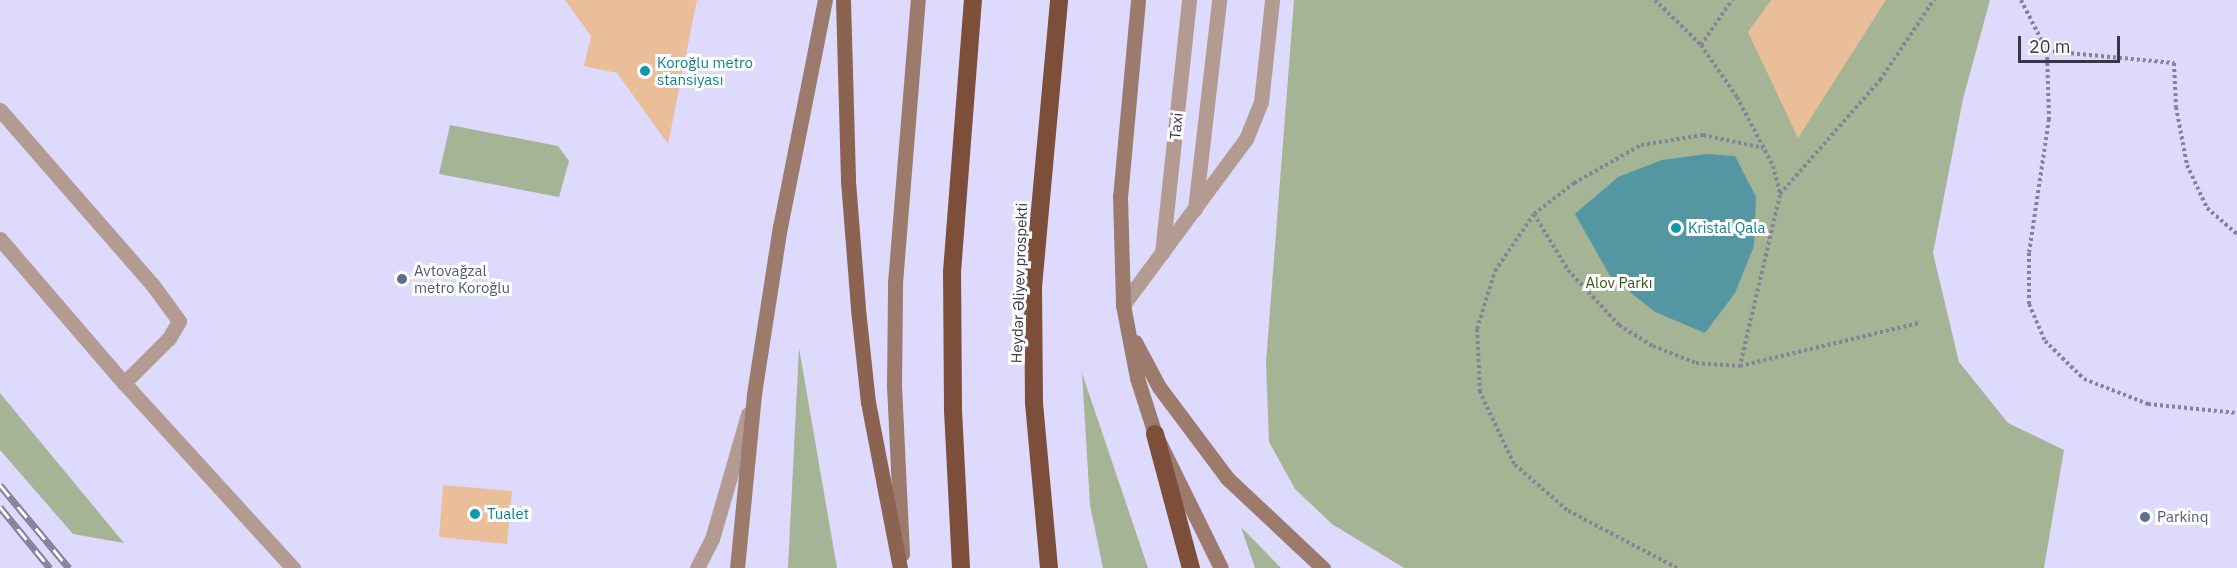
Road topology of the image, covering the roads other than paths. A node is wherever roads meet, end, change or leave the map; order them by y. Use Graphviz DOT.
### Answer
graph roads {
  1 [pos="825,0"];
  2 [pos="843,0"];
  3 [pos="918,0"];
  4 [pos="973,0"];
  5 [pos="1059,0"];
  6 [pos="1138,0"];
  7 [pos="1189,0"];
  8 [pos="1219,0"];
  9 [pos="1272,0"];
  10 [pos="0,110"];
  11 [pos="1195,208"];
  12 [pos="0,239"];
  13 [pos="1162,253"];
  14 [pos="1123,305"];
  15 [pos="1127,326"];
  16 [pos="124,383"];
  17 [pos="754,394"];
  18 [pos="1155,434"];
  19 [pos="293,568"];
  20 [pos="697,568"];
  21 [pos="737,568"];
  22 [pos="902,568"];
  23 [pos="961,568"];
  24 [pos="1049,568"];
  25 [pos="1191,568"];
  26 [pos="1221,568"];
  27 [pos="1323,568"];
  1 -- 17 [label="main road"];
  2 -- 22 [label="main road"];
  3 -- 22 [label="main road"];
  4 -- 23 [label="highway"];
  5 -- 24 [label="highway, Heydər Əliyev prospekti"];
  6 -- 14 [label="main road"];
  7 -- 13 [label="street, Taxi"];
  8 -- 11 [label="street, Taxi"];
  9 -- 11 [label="street"];
  10 -- 16 [label="street"];
  11 -- 13 [label="street"];
  12 -- 16 [label="street"];
  13 -- 14 [label="street"];
  14 -- 15 [label="main road"];
  15 -- 18 [label="main road"];
  15 -- 27 [label="main road"];
  16 -- 19 [label="street"];
  17 -- 20 [label="street"];
  17 -- 21 [label="main road"];
  18 -- 25 [label="highway"];
  18 -- 26 [label="main road"];
}
